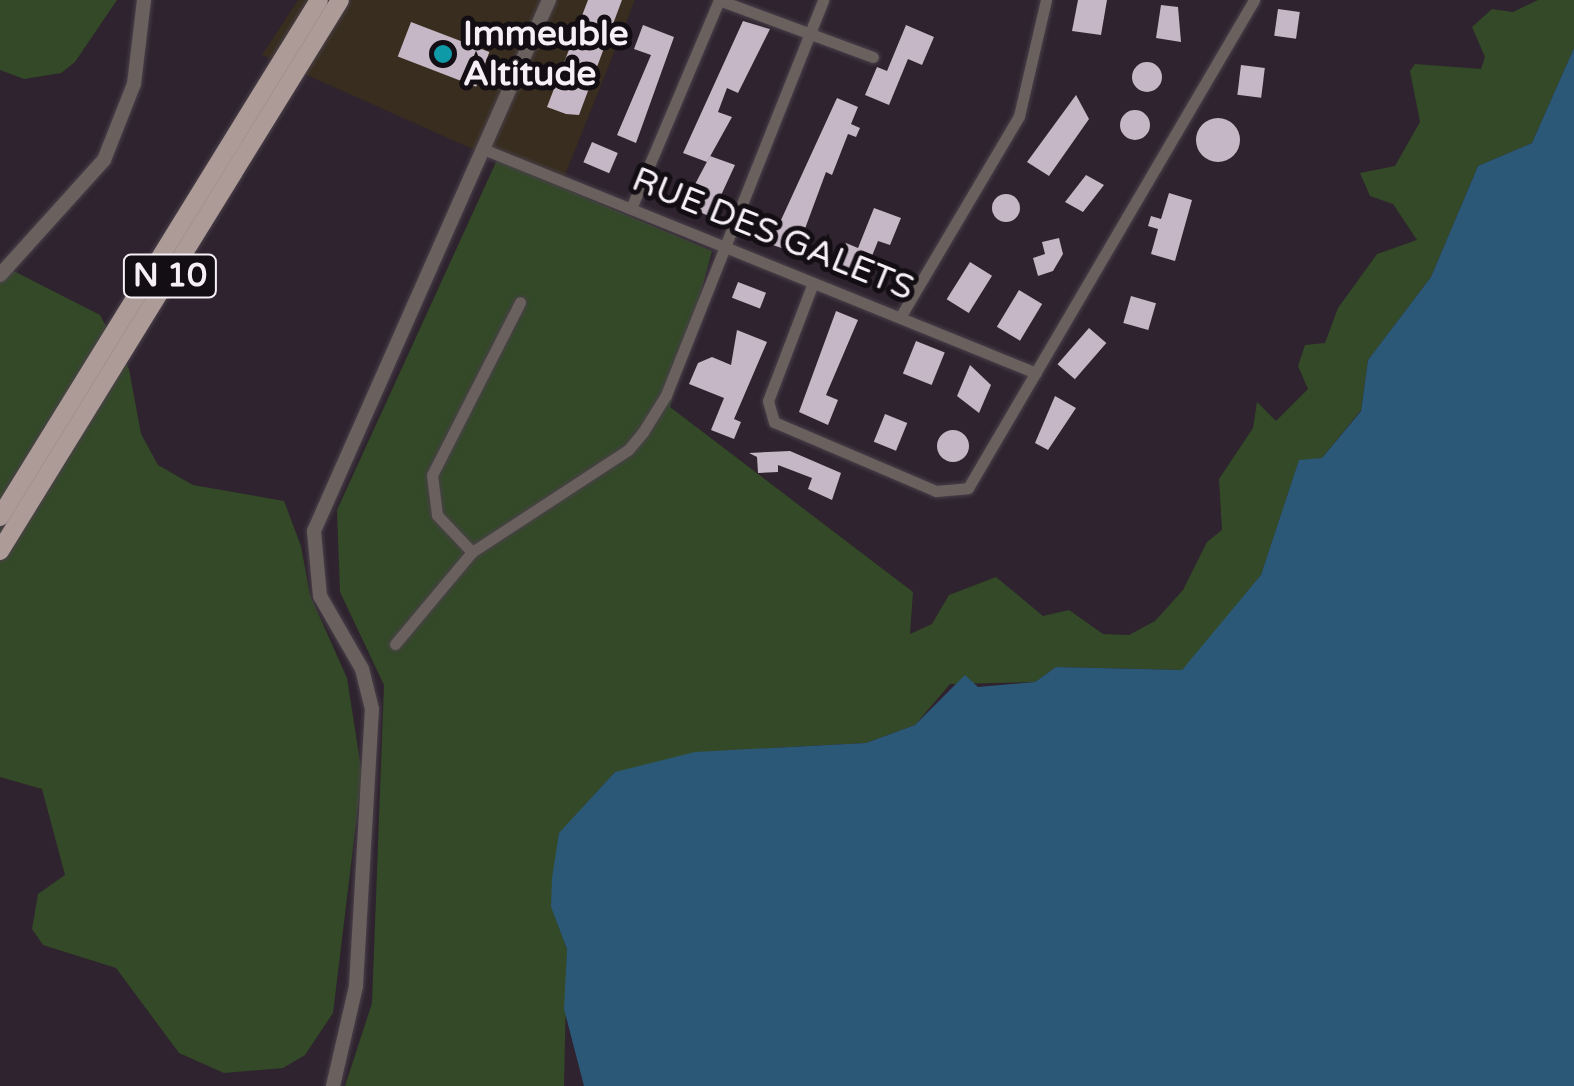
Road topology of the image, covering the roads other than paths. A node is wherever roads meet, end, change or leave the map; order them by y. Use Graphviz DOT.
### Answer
graph roads {
  1 [pos="144,0"];
  2 [pos="319,0"];
  3 [pos="340,0"];
  4 [pos="549,0"];
  5 [pos="719,0"];
  6 [pos="823,0"];
  7 [pos="1046,0"];
  8 [pos="1254,0"];
  9 [pos="809,32"];
  10 [pos="873,57"];
  11 [pos="488,151"];
  12 [pos="632,206"];
  13 [pos="722,246"];
  14 [pos="0,275"];
  15 [pos="813,283"];
  16 [pos="520,302"];
  17 [pos="902,314"];
  18 [pos="1036,373"];
  19 [pos="0,518"];
  20 [pos="0,551"];
  21 [pos="472,552"];
  22 [pos="395,644"];
  23 [pos="333,1086"];
  1 -- 14 [label="street"];
  2 -- 19 [label="main road, N 10"];
  3 -- 20 [label="main road, N 10"];
  4 -- 11 [label="street"];
  5 -- 9 [label="street"];
  5 -- 12 [label="street"];
  6 -- 9 [label="street"];
  7 -- 17 [label="street"];
  8 -- 18 [label="street"];
  9 -- 10 [label="street"];
  9 -- 13 [label="street"];
  11 -- 12 [label="street, RUE DES GALETS"];
  11 -- 23 [label="street"];
  12 -- 13 [label="street, RUE DES GALETS"];
  13 -- 15 [label="street, RUE DES GALETS"];
  13 -- 21 [label="street"];
  15 -- 17 [label="street, RUE DES GALETS"];
  15 -- 18 [label="street"];
  16 -- 21 [label="street"];
  17 -- 18 [label="street, RUE DES GALETS"];
  21 -- 22 [label="street"];
}
